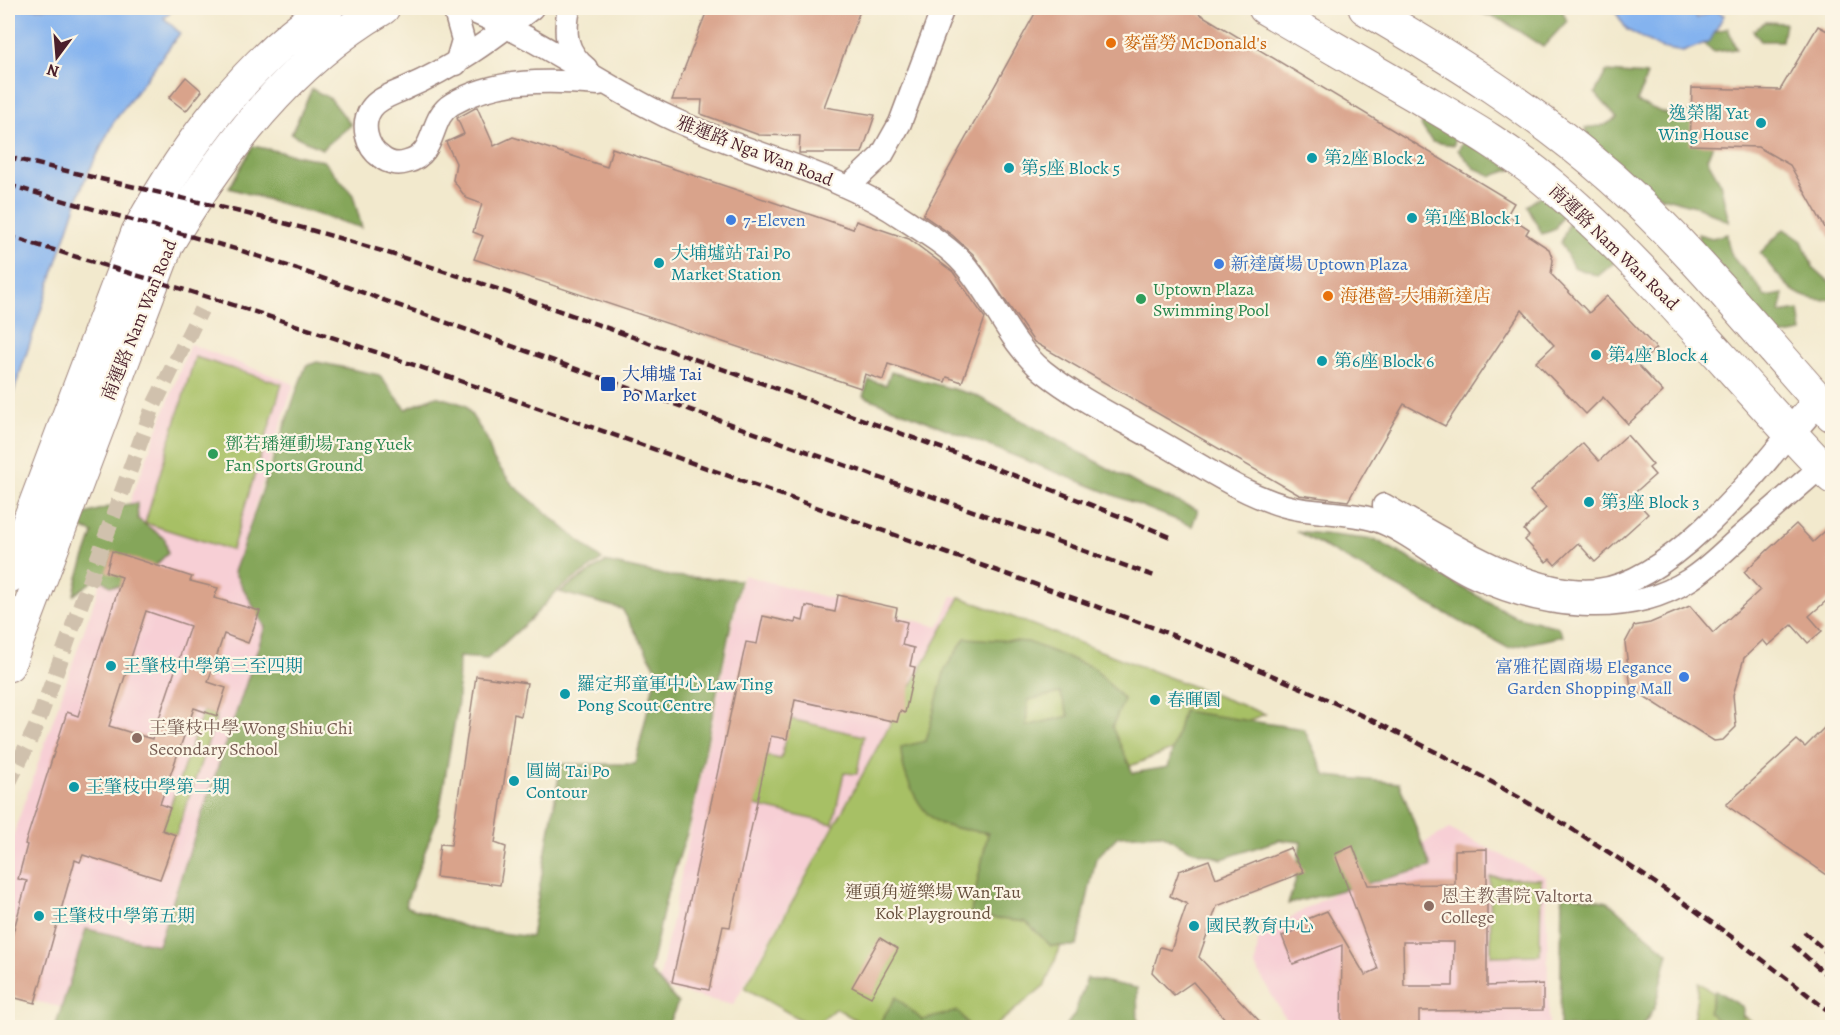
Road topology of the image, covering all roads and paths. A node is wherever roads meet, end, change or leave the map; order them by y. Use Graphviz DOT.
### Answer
graph roads {
  1 [pos="327,8"];
  2 [pos="383,8"];
  3 [pos="454,8"];
  4 [pos="463,8"];
  5 [pos="532,8"];
  6 [pos="569,8"];
  7 [pos="943,8"];
  8 [pos="1265,8"];
  9 [pos="1365,8"];
  10 [pos="506,28"];
  11 [pos="456,64"];
  12 [pos="606,85"];
  13 [pos="849,187"];
  14 [pos="1828,400"];
  15 [pos="1789,434"];
  16 [pos="1829,465"];
  17 [pos="1384,505"];
  18 [pos="8,577"];
  19 [pos="8,665"];
  1 -- 18 [label="main road, 南運路 Nam Wan Road"];
  2 -- 19 [label="main road, 南運路 Nam Wan Road"];
  3 -- 11 [label="street"];
  4 -- 10 [label="street, 雅運路 Nga Wan Road"];
  5 -- 10 [label="street, 雅運路 Nga Wan Road"];
  6 -- 12 [label="street, 雅運路 Nga Wan Road"];
  7 -- 13 [label="street, 雅運路 Nga Wan Road"];
  8 -- 15 [label="main road, 南運路 Nam Wan Road"];
  9 -- 14 [label="main road"];
  10 -- 11 [label="street, 雅運路 Nga Wan Road"];
  10 -- 12 [label="street, 雅運路 Nga Wan Road"];
  11 -- 12 [label="street, 雅運路 Nga Wan Road"];
  12 -- 13 [label="street, 雅運路 Nga Wan Road"];
  13 -- 16 [label="street"];
  14 -- 15 [label="street"];
  15 -- 16 [label="main road, 南運路 Nam Wan Road"];
  15 -- 17 [label="street"];
}
